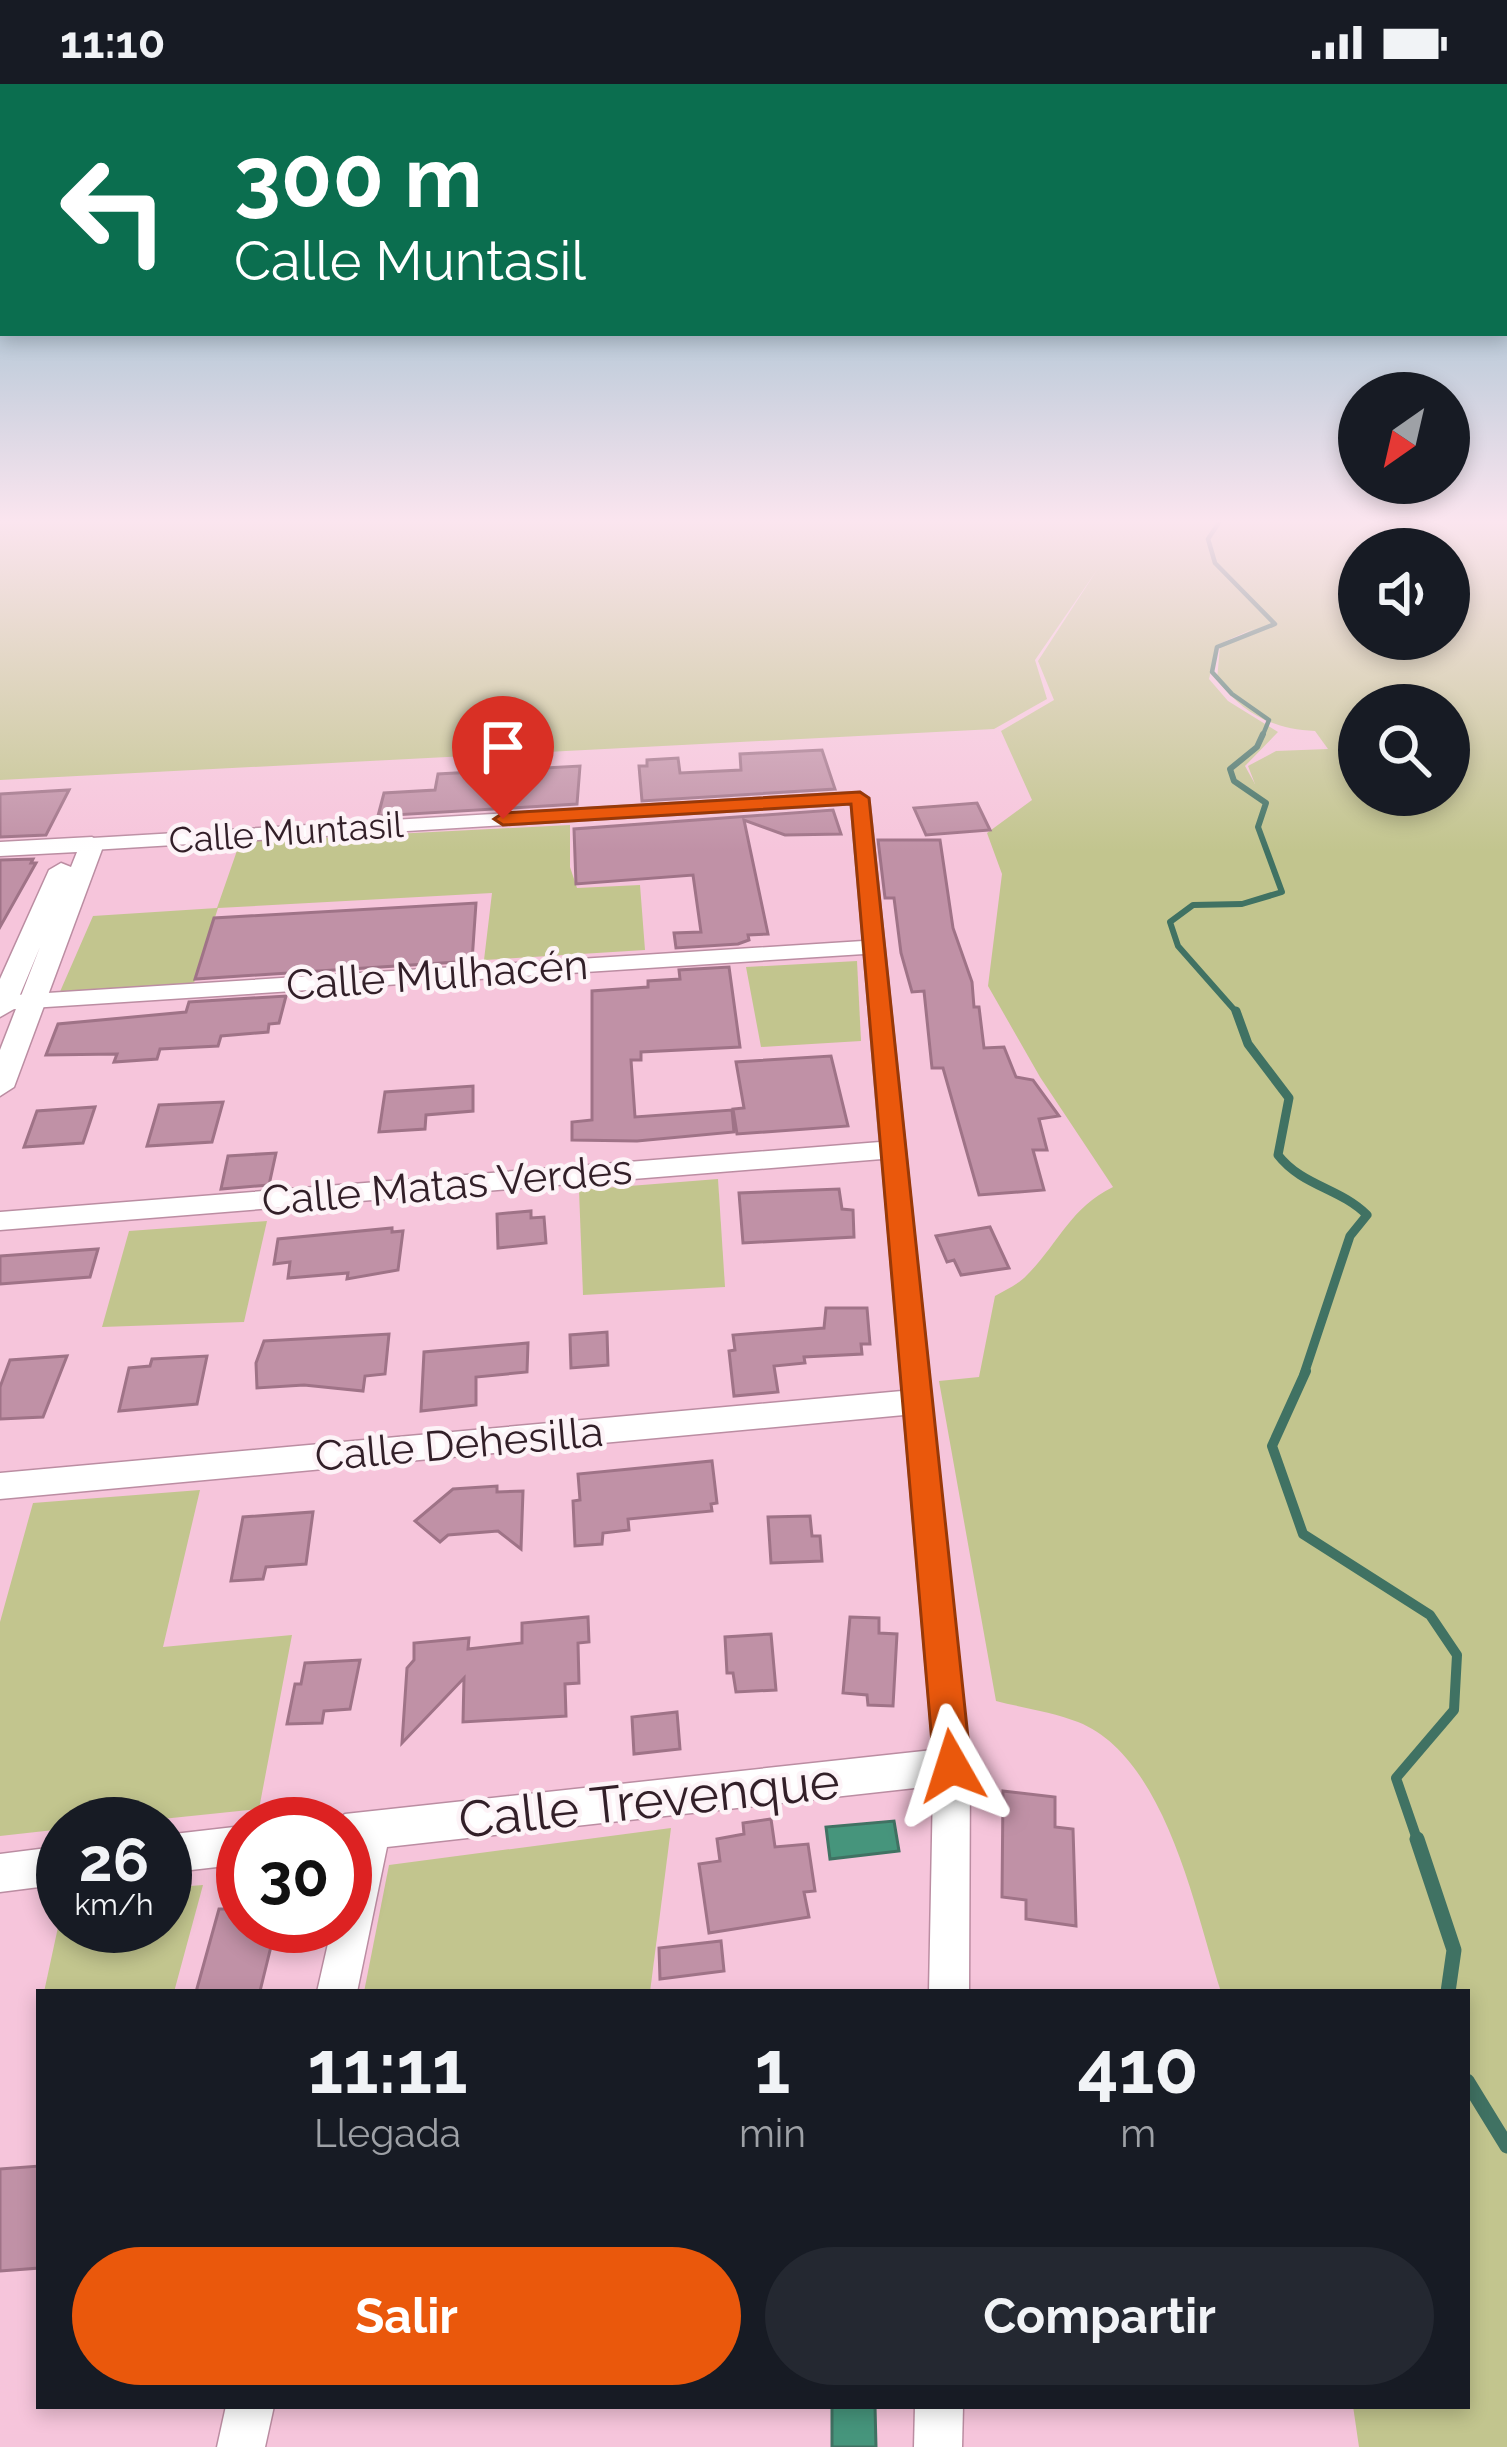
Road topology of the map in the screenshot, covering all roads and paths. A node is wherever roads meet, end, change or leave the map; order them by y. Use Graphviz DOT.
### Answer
graph roads {
  1 [pos="81,845"];
  2 [pos="0,850"];
  3 [pos="874,947"];
  4 [pos="36,1001"];
  5 [pos="1,1005"];
  6 [pos="0,1087"];
  7 [pos="893,1150"];
  8 [pos="0,1221"];
  9 [pos="917,1402"];
  10 [pos="0,1486"];
  11 [pos="952,1766"];
  12 [pos="372,1830"];
  13 [pos="36,1868"];
  14 [pos="0,1873"];
  15 [pos="343,1953"];
  16 [pos="338,1989"];
  17 [pos="949,1989"];
  18 [pos="249,2409"];
  19 [pos="939,2409"];
  20 [pos="241,2447"];
  21 [pos="938,2447"];
  1 -- 2 [label="street, Calle Muntasil"];
  1 -- 3 [label="street, Calle Muntasil"];
  1 -- 4 [label="street"];
  1 -- 5 [label="street"];
  3 -- 4 [label="street, Calle Mulhacén"];
  3 -- 7 [label="street"];
  4 -- 5 [label="street, Calle Mulhacén"];
  4 -- 6 [label="street"];
  7 -- 8 [label="street, Calle Matas Verdes"];
  7 -- 9 [label="street"];
  9 -- 10 [label="street, Calle Dehesilla"];
  9 -- 11 [label="street"];
  11 -- 12 [label="street, Calle Trevenque"];
  11 -- 17 [label="street"];
  13 -- 14 [label="street"];
  15 -- 16 [label="street"];
  18 -- 20 [label="street"];
  19 -- 21 [label="street"];
}
